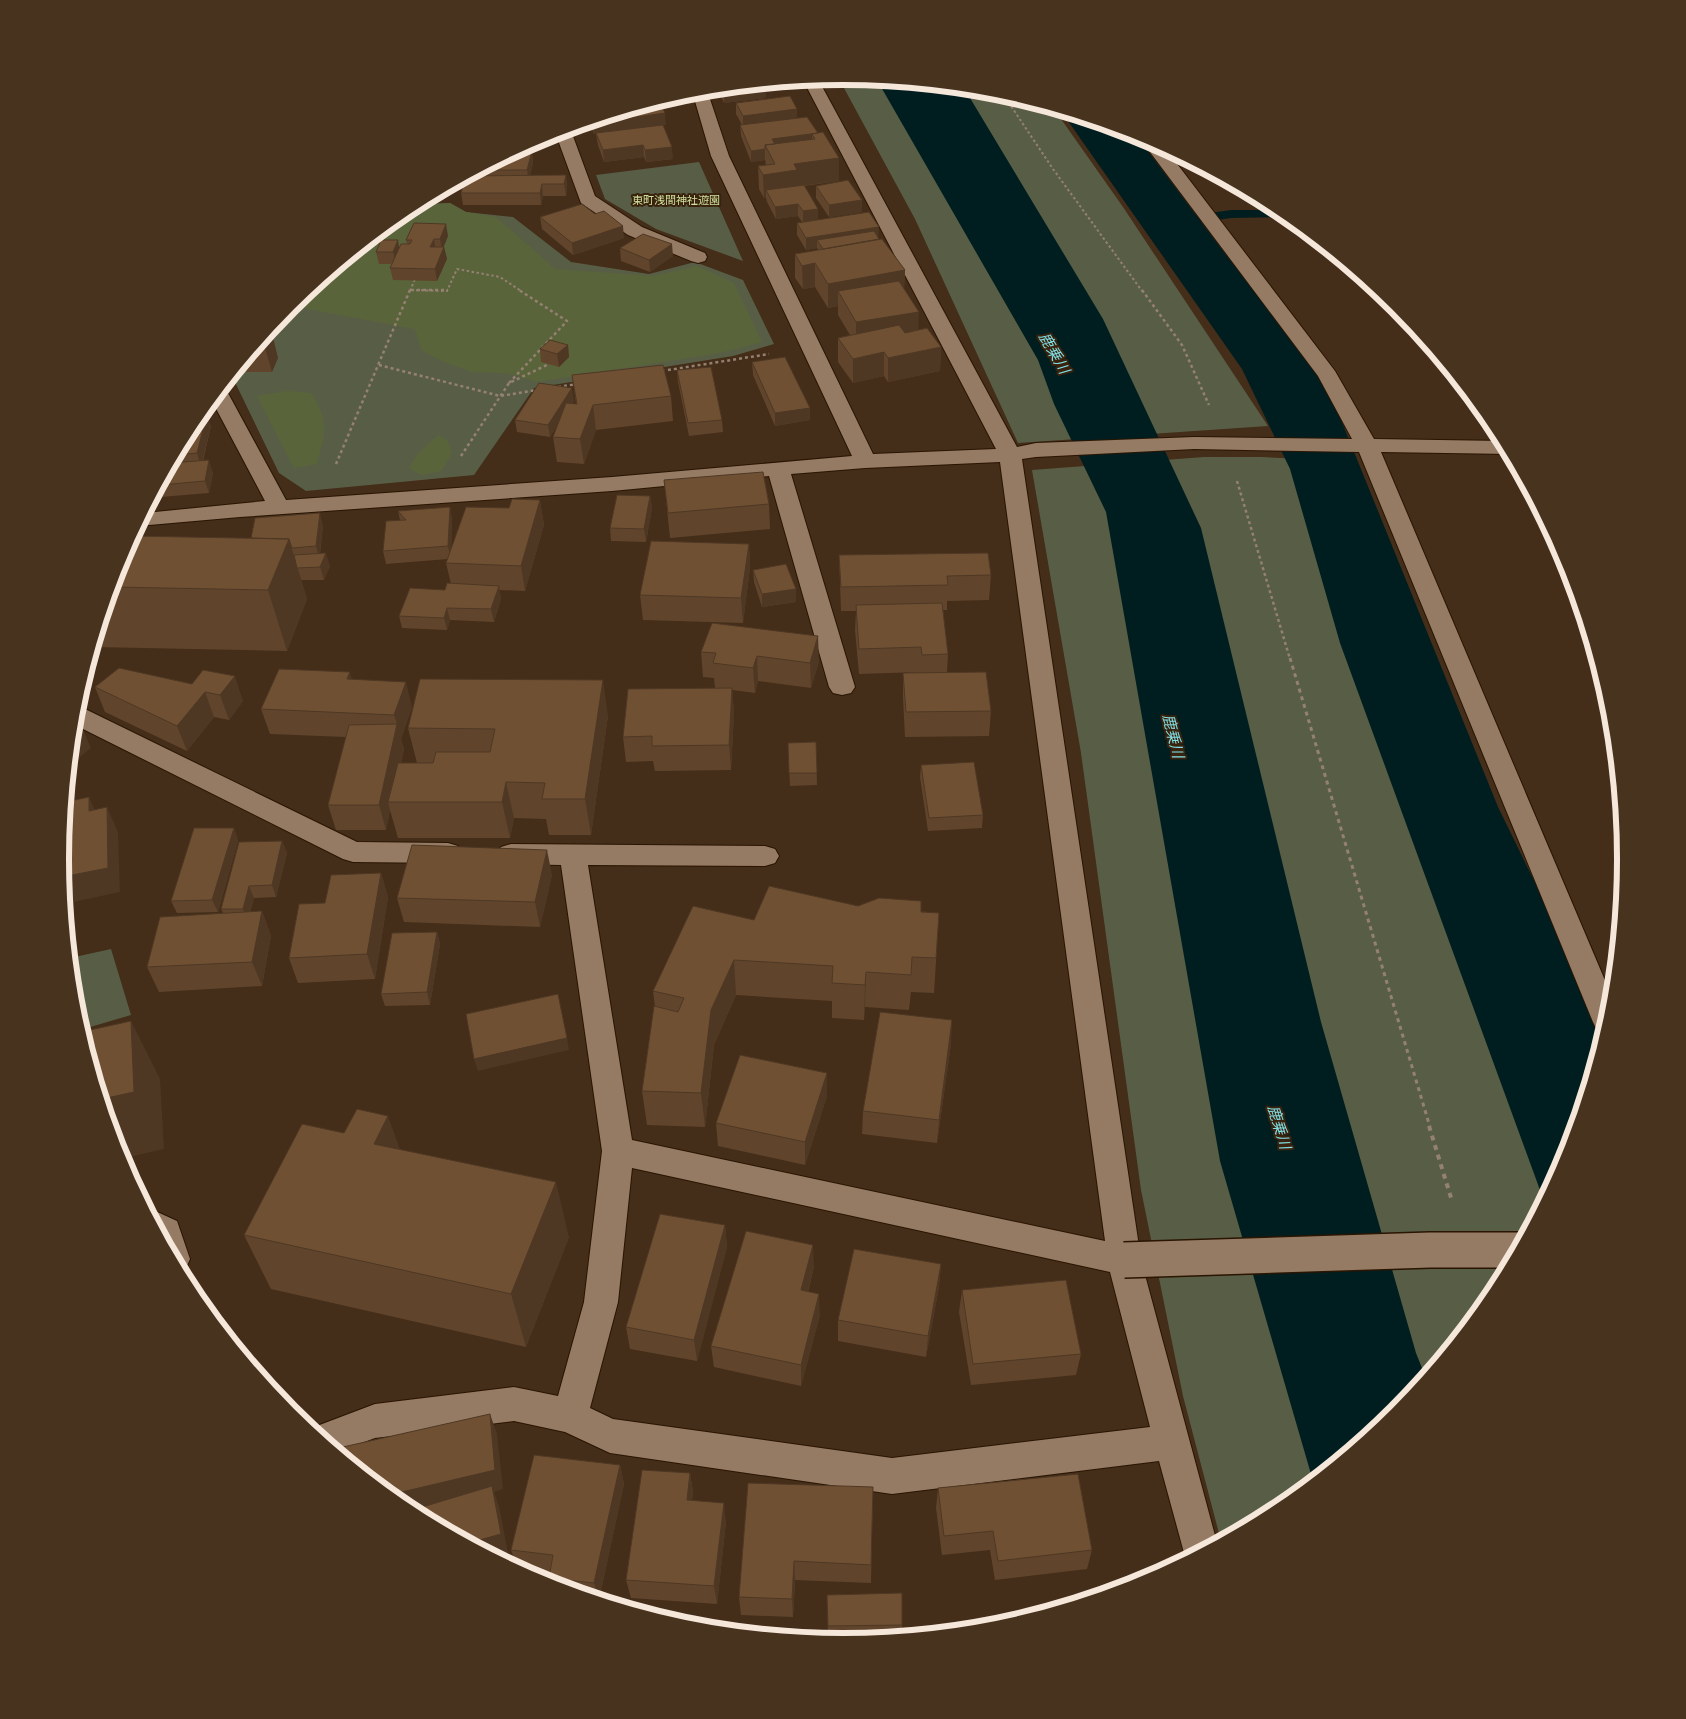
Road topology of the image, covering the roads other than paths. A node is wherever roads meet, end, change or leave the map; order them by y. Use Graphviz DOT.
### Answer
graph roads {
  1 [pos="815,86"];
  2 [pos="702,98"];
  3 [pos="565,137"];
  4 [pos="1161,154"];
  5 [pos="698,257"];
  6 [pos="221,399"];
  7 [pos="1367,446"];
  8 [pos="1499,448"];
  9 [pos="1023,452"];
  10 [pos="865,461"];
  11 [pos="778,469"];
  12 [pos="279,507"];
  13 [pos="148,519"];
  14 [pos="842,687"];
  15 [pos="82,718"];
  16 [pos="573,854"];
  17 [pos="765,856"];
  18 [pos="1602,1009"];
  19 [pos="618,1151"];
  20 [pos="1512,1250"];
  21 [pos="1124,1260"];
  22 [pos="570,1416"];
  23 [pos="328,1438"];
  24 [pos="1172,1442"];
  25 [pos="1199,1546"];
  1 -- 9 [label="street"];
  2 -- 10 [label="street"];
  3 -- 5 [label="street"];
  4 -- 7 [label="street"];
  6 -- 12 [label="street"];
  7 -- 8 [label="street"];
  7 -- 9 [label="street"];
  7 -- 18 [label="street"];
  9 -- 10 [label="street"];
  9 -- 21 [label="street"];
  10 -- 11 [label="street"];
  11 -- 12 [label="street"];
  11 -- 14 [label="street"];
  12 -- 13 [label="street"];
  15 -- 16 [label="street"];
  16 -- 17 [label="street"];
  16 -- 19 [label="street"];
  19 -- 21 [label="street"];
  19 -- 22 [label="street"];
  20 -- 21 [label="street, bridge"];
  21 -- 24 [label="street"];
  22 -- 23 [label="street"];
  22 -- 24 [label="street"];
  24 -- 25 [label="street"];
}
